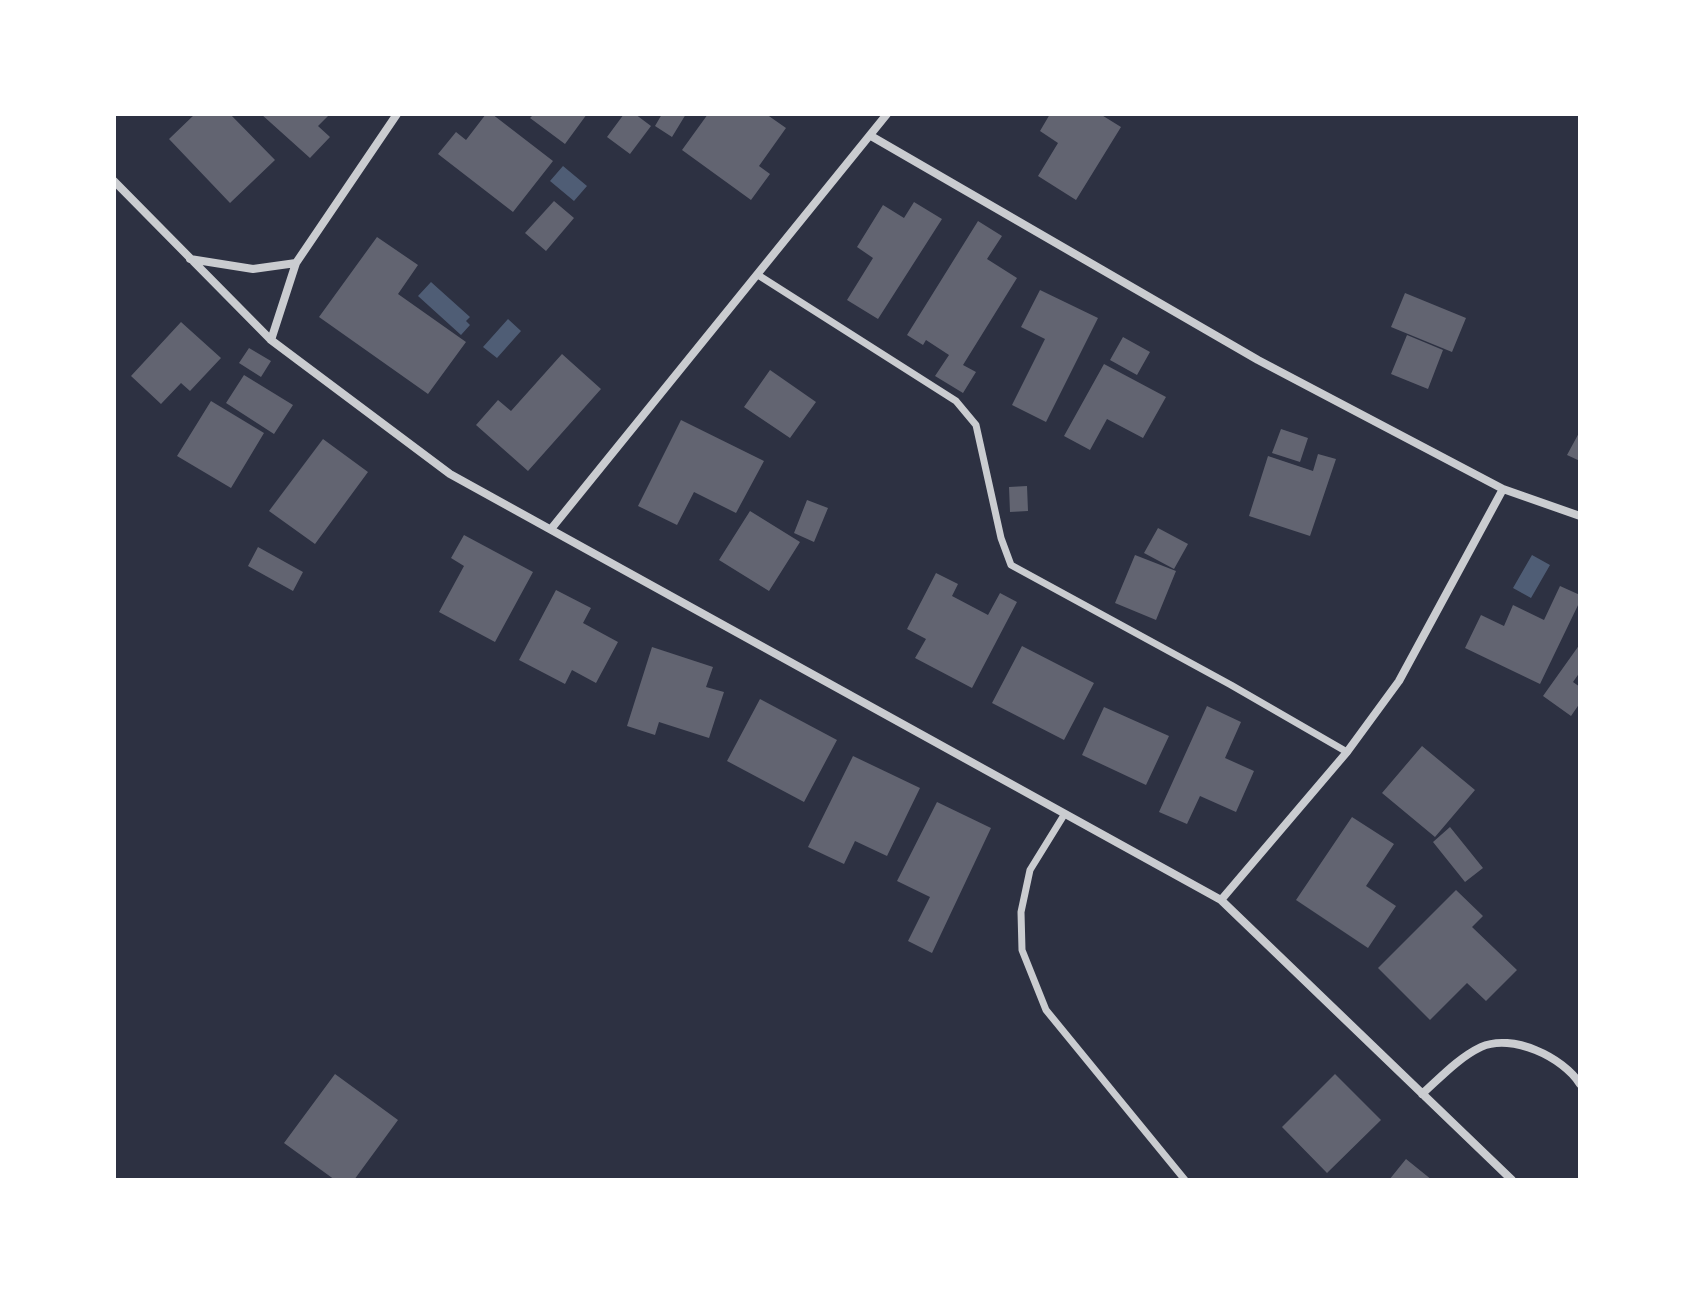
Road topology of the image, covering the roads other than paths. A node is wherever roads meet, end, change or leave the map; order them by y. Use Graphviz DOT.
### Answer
graph roads {
  1 [pos="397,114"];
  2 [pos="887,114"];
  3 [pos="871,136"];
  4 [pos="114,181"];
  5 [pos="189,258"];
  6 [pos="296,263"];
  7 [pos="758,275"];
  8 [pos="271,340"];
  9 [pos="1503,489"];
  10 [pos="1580,516"];
  11 [pos="551,529"];
  12 [pos="1347,752"];
  13 [pos="1064,815"];
  14 [pos="1221,900"];
  15 [pos="1578,1077"];
  16 [pos="1422,1094"];
  17 [pos="1185,1180"];
  18 [pos="1512,1180"];
  1 -- 6 [label="street"];
  2 -- 3 [label="street"];
  3 -- 7 [label="street"];
  3 -- 9 [label="street"];
  4 -- 5 [label="street"];
  5 -- 6 [label="street"];
  5 -- 8 [label="street"];
  6 -- 8 [label="street"];
  7 -- 11 [label="street"];
  7 -- 12 [label="street"];
  8 -- 11 [label="street"];
  9 -- 10 [label="street"];
  9 -- 12 [label="street"];
  11 -- 13 [label="street"];
  12 -- 14 [label="street"];
  13 -- 14 [label="street"];
  13 -- 17 [label="street"];
  14 -- 16 [label="street"];
  15 -- 16 [label="street"];
  16 -- 18 [label="street"];
}
